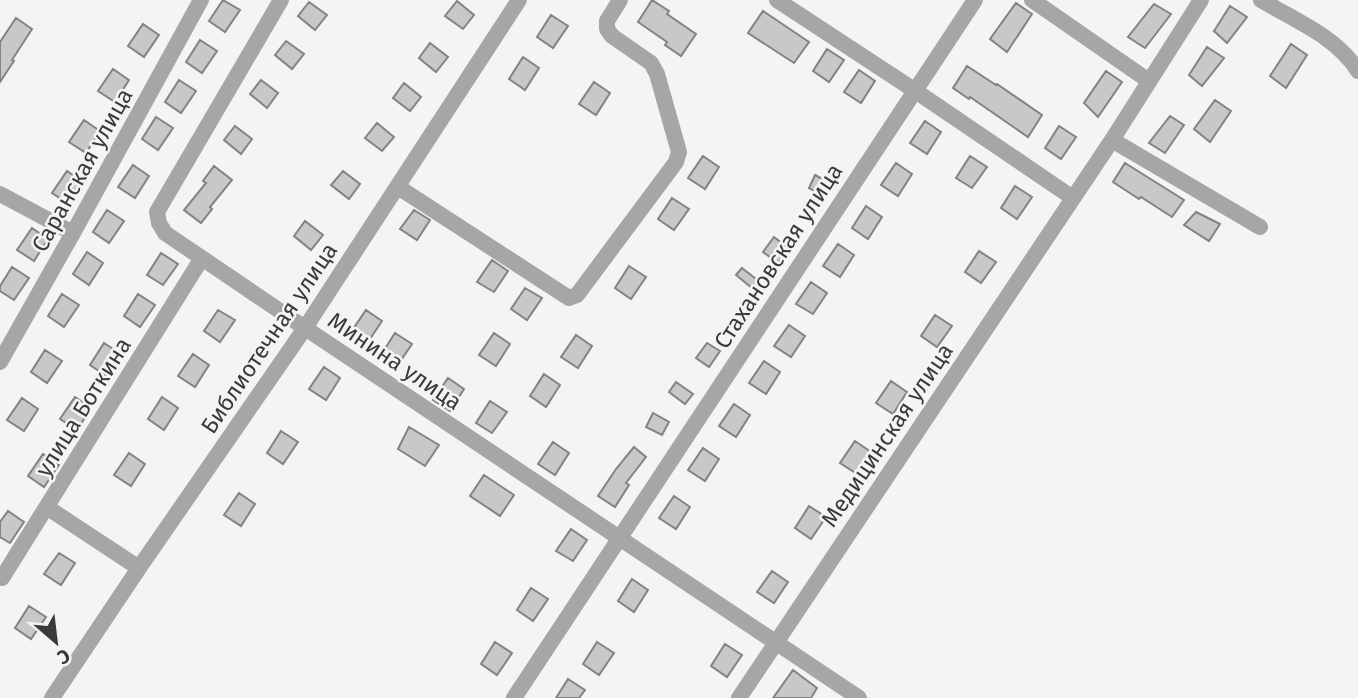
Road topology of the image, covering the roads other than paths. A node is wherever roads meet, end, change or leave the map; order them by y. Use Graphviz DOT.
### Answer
graph roads {
  1 [pos="201,0"];
  2 [pos="281,0"];
  3 [pos="519,0"];
  4 [pos="620,0"];
  5 [pos="777,0"];
  6 [pos="975,0"];
  7 [pos="1032,0"];
  8 [pos="1201,0"];
  9 [pos="1261,0"];
  10 [pos="1358,71"];
  11 [pos="1149,81"];
  12 [pos="914,90"];
  13 [pos="1112,141"];
  14 [pos="398,187"];
  15 [pos="0,194"];
  16 [pos="1073,198"];
  17 [pos="1261,227"];
  18 [pos="74,233"];
  19 [pos="202,258"];
  20 [pos="305,328"];
  21 [pos="0,362"];
  22 [pos="48,508"];
  23 [pos="620,537"];
  24 [pos="139,568"];
  25 [pos="2,578"];
  26 [pos="776,642"];
  27 [pos="838,684"];
  28 [pos="52,698"];
  29 [pos="514,698"];
  30 [pos="739,698"];
  31 [pos="829,698"];
  32 [pos="859,698"];
  1 -- 18 [label="street, Саранская улица"];
  2 -- 19 [label="street, Минина улица"];
  3 -- 14 [label="street, Библиотечная улица"];
  4 -- 14 [label="street"];
  5 -- 12 [label="street"];
  6 -- 12 [label="street, Стахановская улица"];
  7 -- 11 [label="street"];
  8 -- 11 [label="street, Медицинская улица"];
  9 -- 10 [label="street"];
  11 -- 13 [label="street, Медицинская улица"];
  12 -- 16 [label="street"];
  12 -- 23 [label="street, Стахановская улица"];
  13 -- 16 [label="street, Медицинская улица"];
  13 -- 17 [label="street"];
  14 -- 20 [label="street, Библиотечная улица"];
  15 -- 18 [label="street"];
  16 -- 26 [label="street, Медицинская улица"];
  18 -- 21 [label="street, Саранская улица"];
  19 -- 20 [label="street, Минина улица"];
  19 -- 22 [label="street, улица Боткина"];
  20 -- 23 [label="street, Минина улица"];
  20 -- 24 [label="street, Библиотечная улица"];
  22 -- 24 [label="street"];
  22 -- 25 [label="street, улица Боткина"];
  23 -- 26 [label="street, Минина улица"];
  23 -- 29 [label="street"];
  24 -- 28 [label="street, Библиотечная улица"];
  26 -- 27 [label="street, Минина улица"];
  26 -- 30 [label="street, Медицинская улица"];
  27 -- 31 [label="street"];
  27 -- 32 [label="street, Минина улица"];
}
